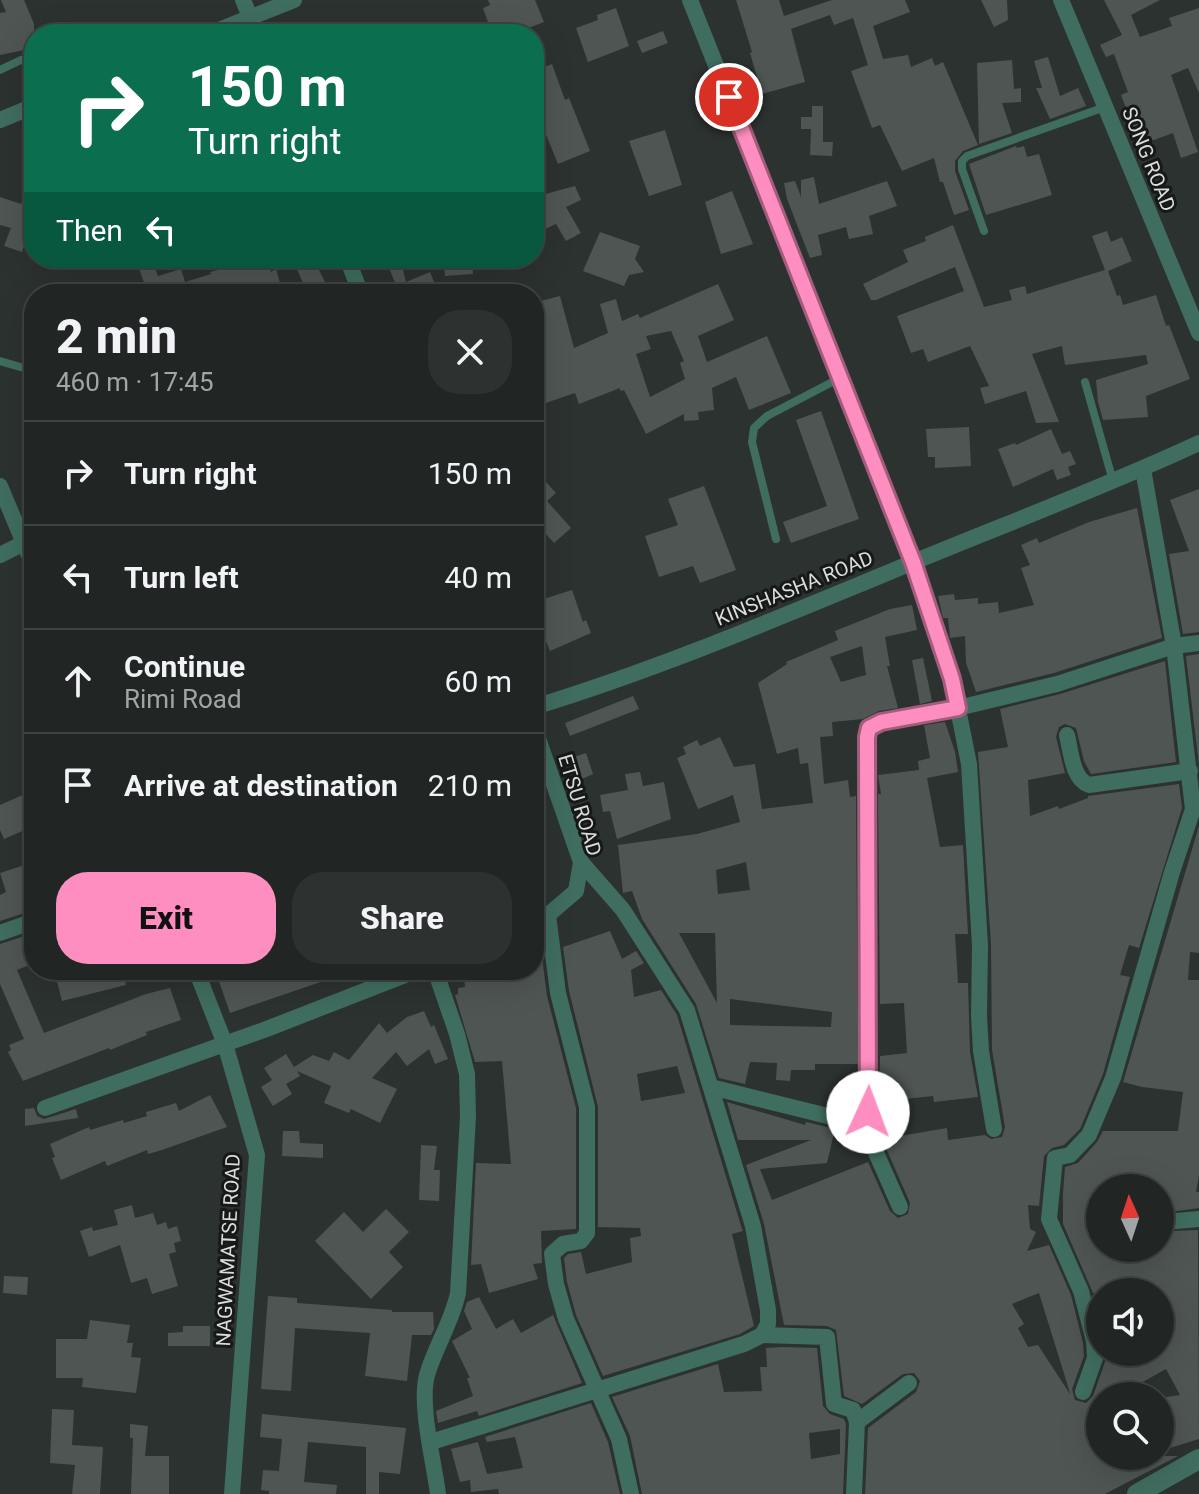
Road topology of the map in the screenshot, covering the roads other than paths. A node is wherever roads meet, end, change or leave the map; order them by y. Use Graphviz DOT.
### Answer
graph roads {
  1 [pos="243,0"];
  2 [pos="294,0"];
  3 [pos="690,0"];
  4 [pos="1061,0"];
  5 [pos="250,17"];
  6 [pos="233,24"];
  7 [pos="253,24"];
  8 [pos="21,60"];
  9 [pos="0,70"];
  10 [pos="1106,107"];
  11 [pos="24,110"];
  12 [pos="0,120"];
  13 [pos="984,231"];
  14 [pos="1199,333"];
  15 [pos="0,361"];
  16 [pos="24,368"];
  17 [pos="840,378"];
  18 [pos="1085,382"];
  19 [pos="1199,443"];
  20 [pos="1143,469"];
  21 [pos="1113,481"];
  22 [pos="0,486"];
  23 [pos="776,539"];
  24 [pos="24,543"];
  25 [pos="0,555"];
  26 [pos="913,562"];
  27 [pos="1199,643"];
  28 [pos="1174,646"];
  29 [pos="544,704"];
  30 [pos="958,708"];
  31 [pos="1067,735"];
  32 [pos="544,756"];
  33 [pos="1190,771"];
  34 [pos="1196,809"];
  35 [pos="581,862"];
  36 [pos="544,916"];
  37 [pos="24,925"];
  38 [pos="544,931"];
  39 [pos="0,933"];
  40 [pos="200,980"];
  41 [pos="392,980"];
  42 [pos="438,980"];
  43 [pos="225,1044"];
  44 [pos="711,1087"];
  45 [pos="45,1108"];
  46 [pos="862,1121"];
  47 [pos="994,1129"];
  48 [pos="900,1207"];
  49 [pos="1199,1219"];
  50 [pos="1176,1221"];
  51 [pos="762,1335"];
  52 [pos="909,1383"];
  53 [pos="599,1391"];
  54 [pos="1083,1392"];
  55 [pos="857,1422"];
  56 [pos="431,1442"];
  57 [pos="1199,1459"];
  58 [pos="232,1494"];
  59 [pos="438,1494"];
  60 [pos="631,1494"];
  61 [pos="854,1494"];
  62 [pos="1137,1494"];
  1 -- 5 [label="street"];
  2 -- 5 [label="street"];
  3 -- 17 [label="street"];
  4 -- 10 [label="street, SONG ROAD"];
  5 -- 6 [label="street"];
  5 -- 7 [label="street"];
  8 -- 9 [label="lane"];
  10 -- 13 [label="lane"];
  10 -- 14 [label="street, SONG ROAD"];
  11 -- 12 [label="street"];
  15 -- 16 [label="lane"];
  17 -- 23 [label="lane"];
  17 -- 26 [label="street"];
  18 -- 21 [label="lane"];
  19 -- 20 [label="street, KINSHASHA ROAD"];
  20 -- 21 [label="street, KINSHASHA ROAD"];
  20 -- 28 [label="street"];
  21 -- 26 [label="street, KINSHASHA ROAD"];
  22 -- 24 [label="street"];
  24 -- 25 [label="street"];
  26 -- 29 [label="street, KINSHASHA ROAD"];
  26 -- 30 [label="street"];
  27 -- 28 [label="street"];
  28 -- 30 [label="street"];
  28 -- 33 [label="street"];
  30 -- 46 [label="street"];
  30 -- 47 [label="street"];
  31 -- 33 [label="street"];
  32 -- 35 [label="street, ETSU ROAD"];
  33 -- 34 [label="street"];
  34 -- 54 [label="street"];
  35 -- 36 [label="street, ETSU ROAD"];
  35 -- 44 [label="street"];
  37 -- 39 [label="street"];
  38 -- 53 [label="street"];
  40 -- 43 [label="street, NAGWAMATSE ROAD"];
  41 -- 43 [label="street"];
  42 -- 56 [label="street"];
  43 -- 45 [label="street"];
  43 -- 58 [label="street, NAGWAMATSE ROAD"];
  44 -- 46 [label="street"];
  44 -- 51 [label="street"];
  46 -- 48 [label="street"];
  49 -- 50 [label="street"];
  51 -- 53 [label="street"];
  51 -- 55 [label="street"];
  52 -- 55 [label="street"];
  53 -- 56 [label="street"];
  53 -- 60 [label="street"];
  55 -- 61 [label="street"];
  56 -- 59 [label="street"];
  57 -- 62 [label="street"];
}
